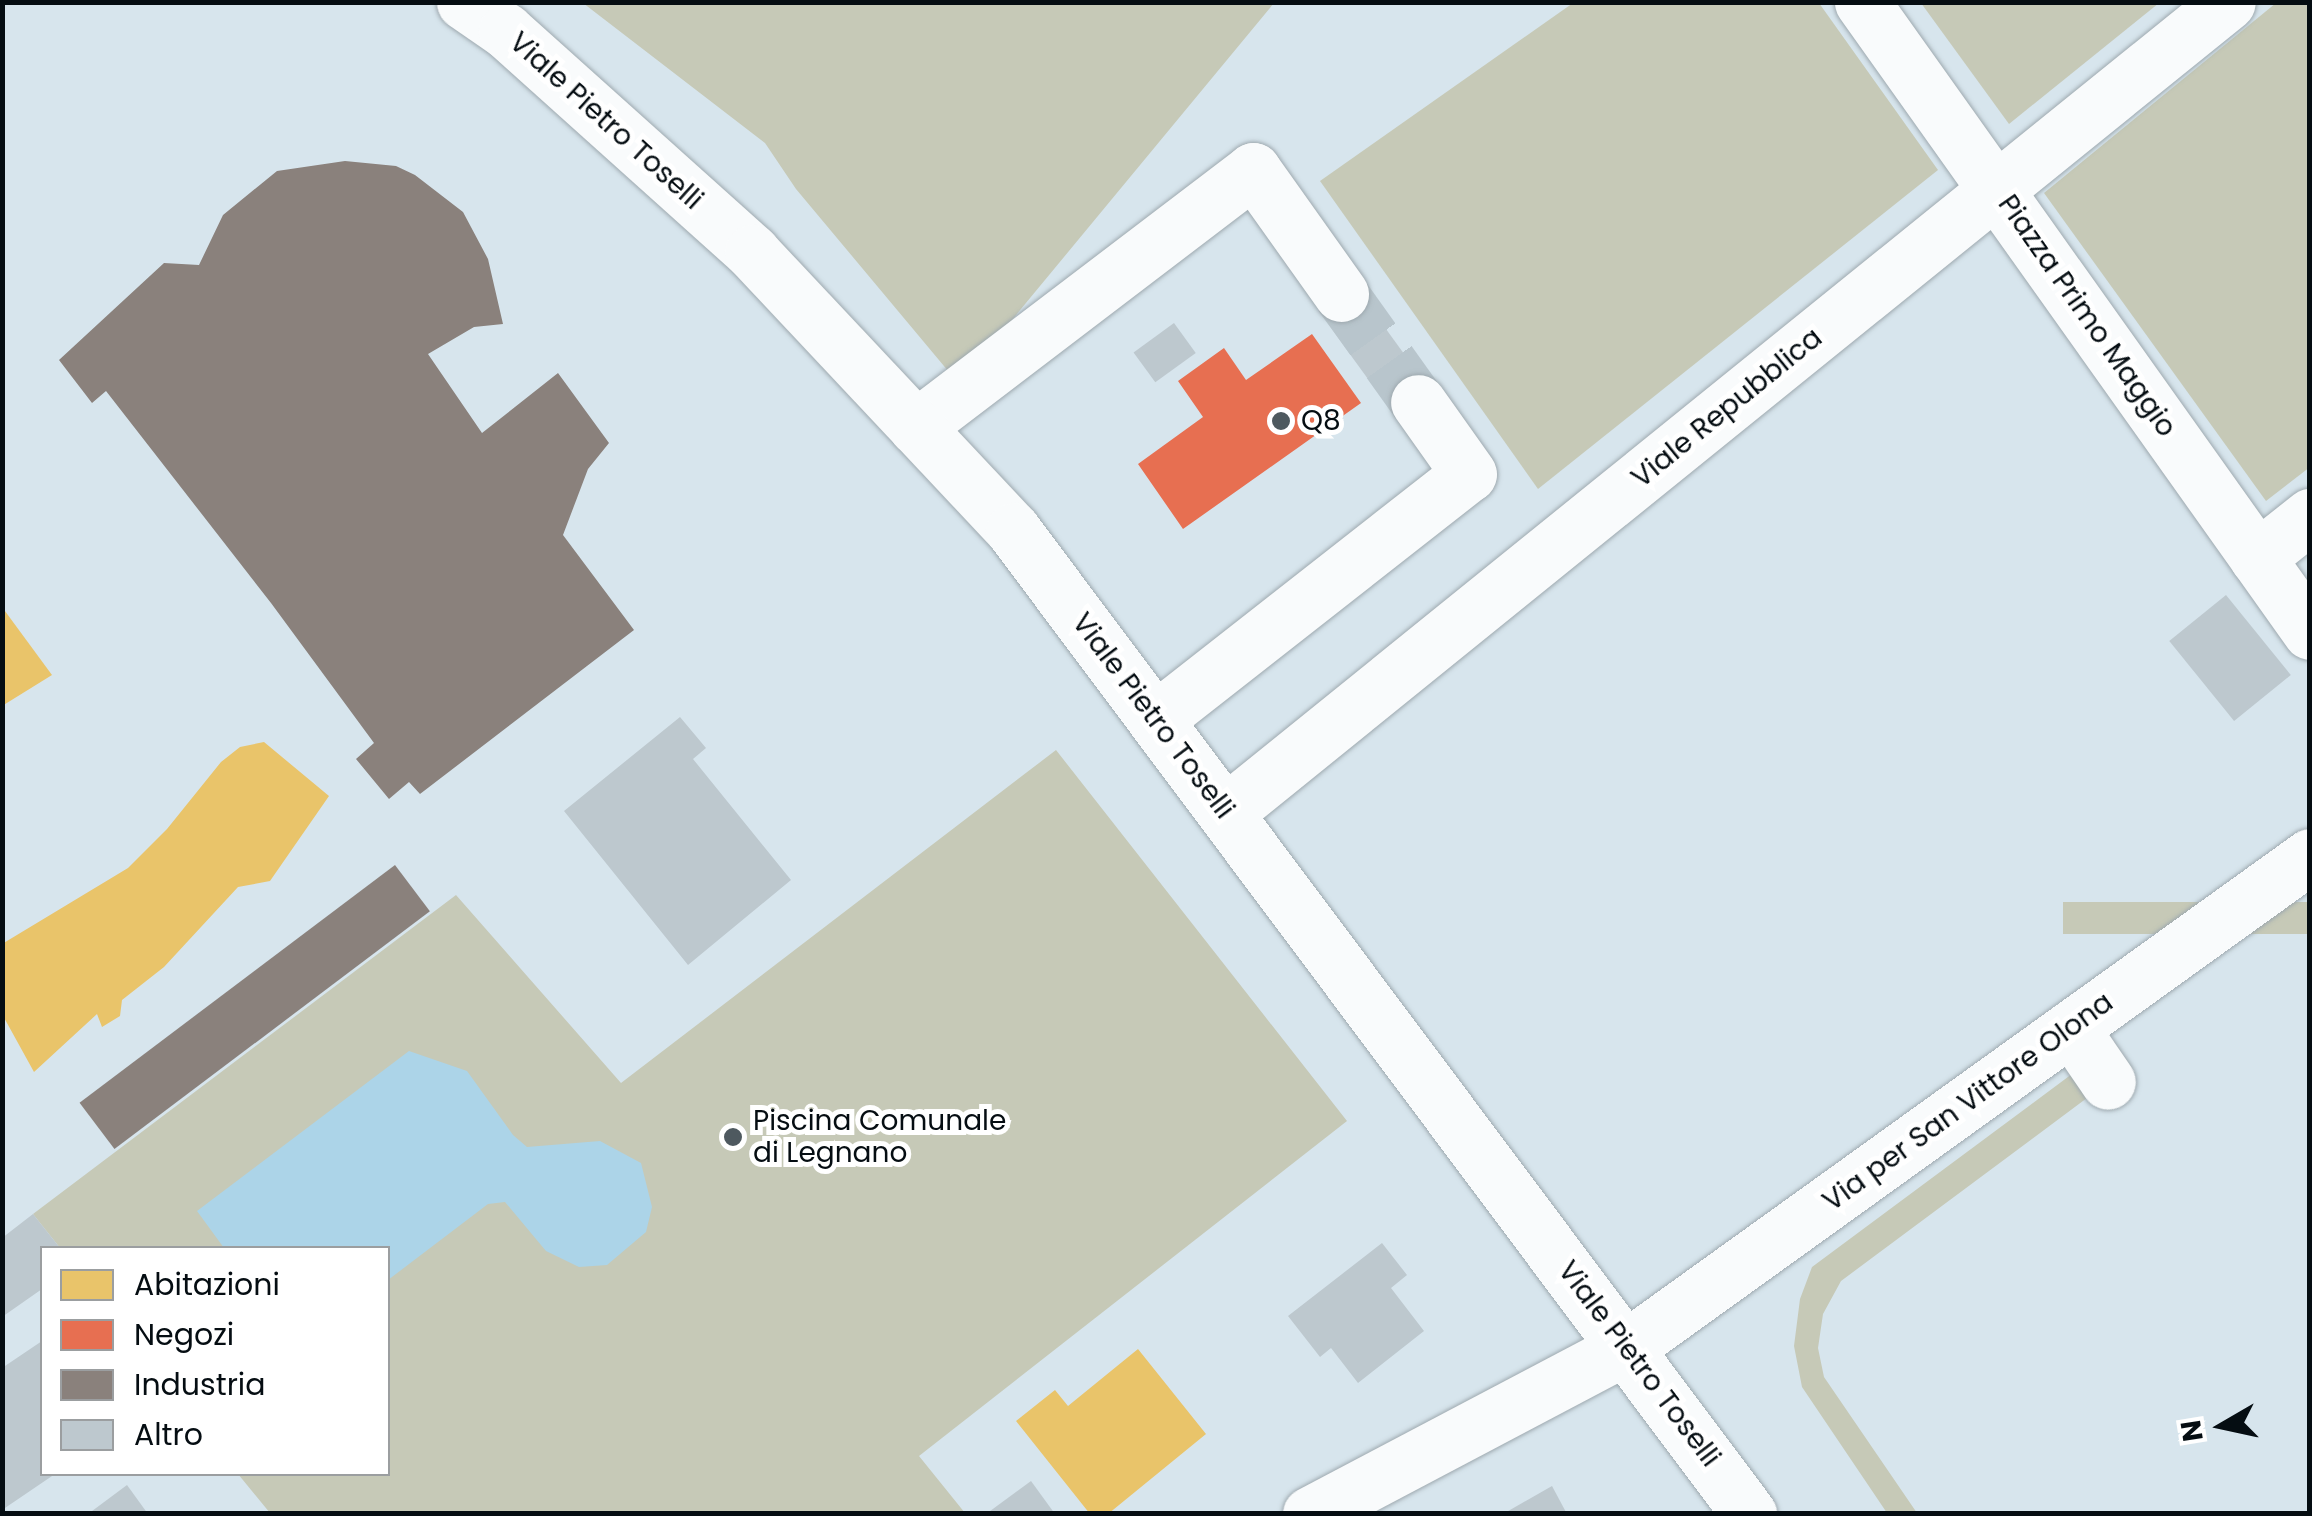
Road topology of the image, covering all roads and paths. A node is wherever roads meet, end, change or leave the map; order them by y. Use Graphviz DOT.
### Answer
graph roads {
  1 [pos="464,2"];
  2 [pos="1862,2"];
  3 [pos="2228,2"];
  4 [pos="1998,191"];
  5 [pos="1341,294"];
  6 [pos="1418,402"];
  7 [pos="916,427"];
  8 [pos="2310,516"];
  9 [pos="2257,558"];
  10 [pos="2310,632"];
  11 [pos="1156,719"];
  12 [pos="1226,812"];
  13 [pos="2310,856"];
  14 [pos="2072,1028"];
  15 [pos="2108,1082"];
  16 [pos="1626,1347"];
  17 [pos="1310,1514"];
  18 [pos="1749,1514"];
  1 -- 7 [label="main road, Viale Pietro Toselli"];
  2 -- 4 [label="main road, Piazza Primo Maggio"];
  3 -- 4 [label="main road, Viale Repubblica"];
  4 -- 9 [label="main road, Piazza Primo Maggio"];
  4 -- 12 [label="main road, Viale Repubblica"];
  5 -- 7 [label="main road"];
  6 -- 11 [label="main road"];
  7 -- 11 [label="main road, Viale Pietro Toselli"];
  8 -- 9 [label="main road"];
  9 -- 10 [label="main road, Piazza Primo Maggio"];
  11 -- 12 [label="main road, Viale Pietro Toselli"];
  12 -- 16 [label="main road, Viale Pietro Toselli"];
  13 -- 14 [label="main road, Via per San Vittore Olona"];
  14 -- 15 [label="main road"];
  14 -- 16 [label="main road, Via per San Vittore Olona"];
  16 -- 17 [label="main road, Via per San Vittore Olona"];
  16 -- 18 [label="main road, Viale Pietro Toselli"];
}
